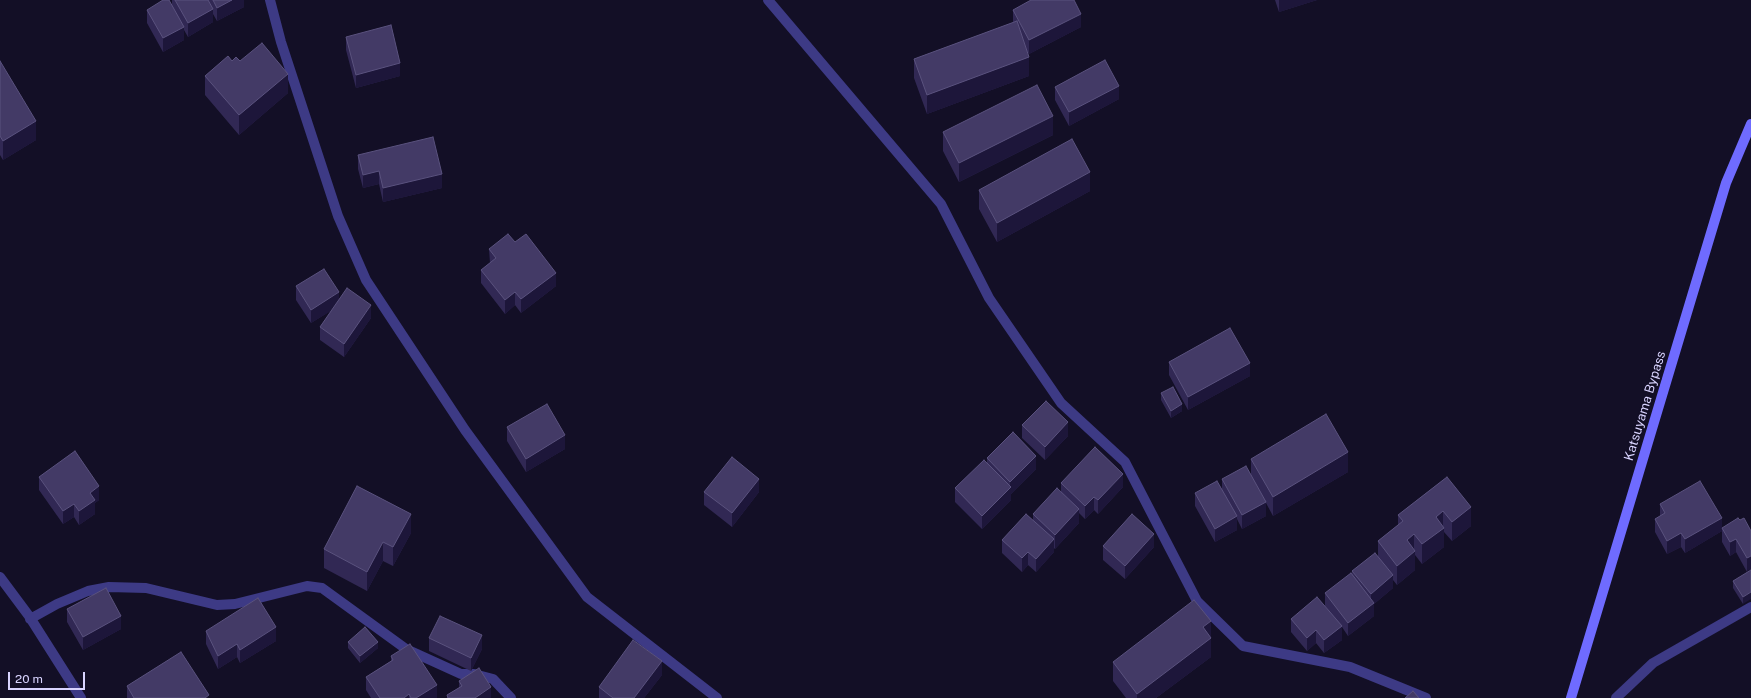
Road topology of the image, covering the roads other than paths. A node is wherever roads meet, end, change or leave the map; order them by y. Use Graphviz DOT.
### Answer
graph roads {
  1 [pos="270,0"];
  2 [pos="768,0"];
  3 [pos="1751,124"];
  4 [pos="0,577"];
  5 [pos="1751,606"];
  6 [pos="30,619"];
  7 [pos="81,698"];
  8 [pos="511,698"];
  9 [pos="717,698"];
  10 [pos="1426,698"];
  11 [pos="1570,698"];
  12 [pos="1616,698"];
  1 -- 9 [label="street"];
  2 -- 10 [label="street"];
  3 -- 11 [label="main road, Katsuyama Bypass"];
  4 -- 6 [label="street"];
  5 -- 12 [label="street"];
  6 -- 7 [label="street"];
  6 -- 8 [label="street"];
}
